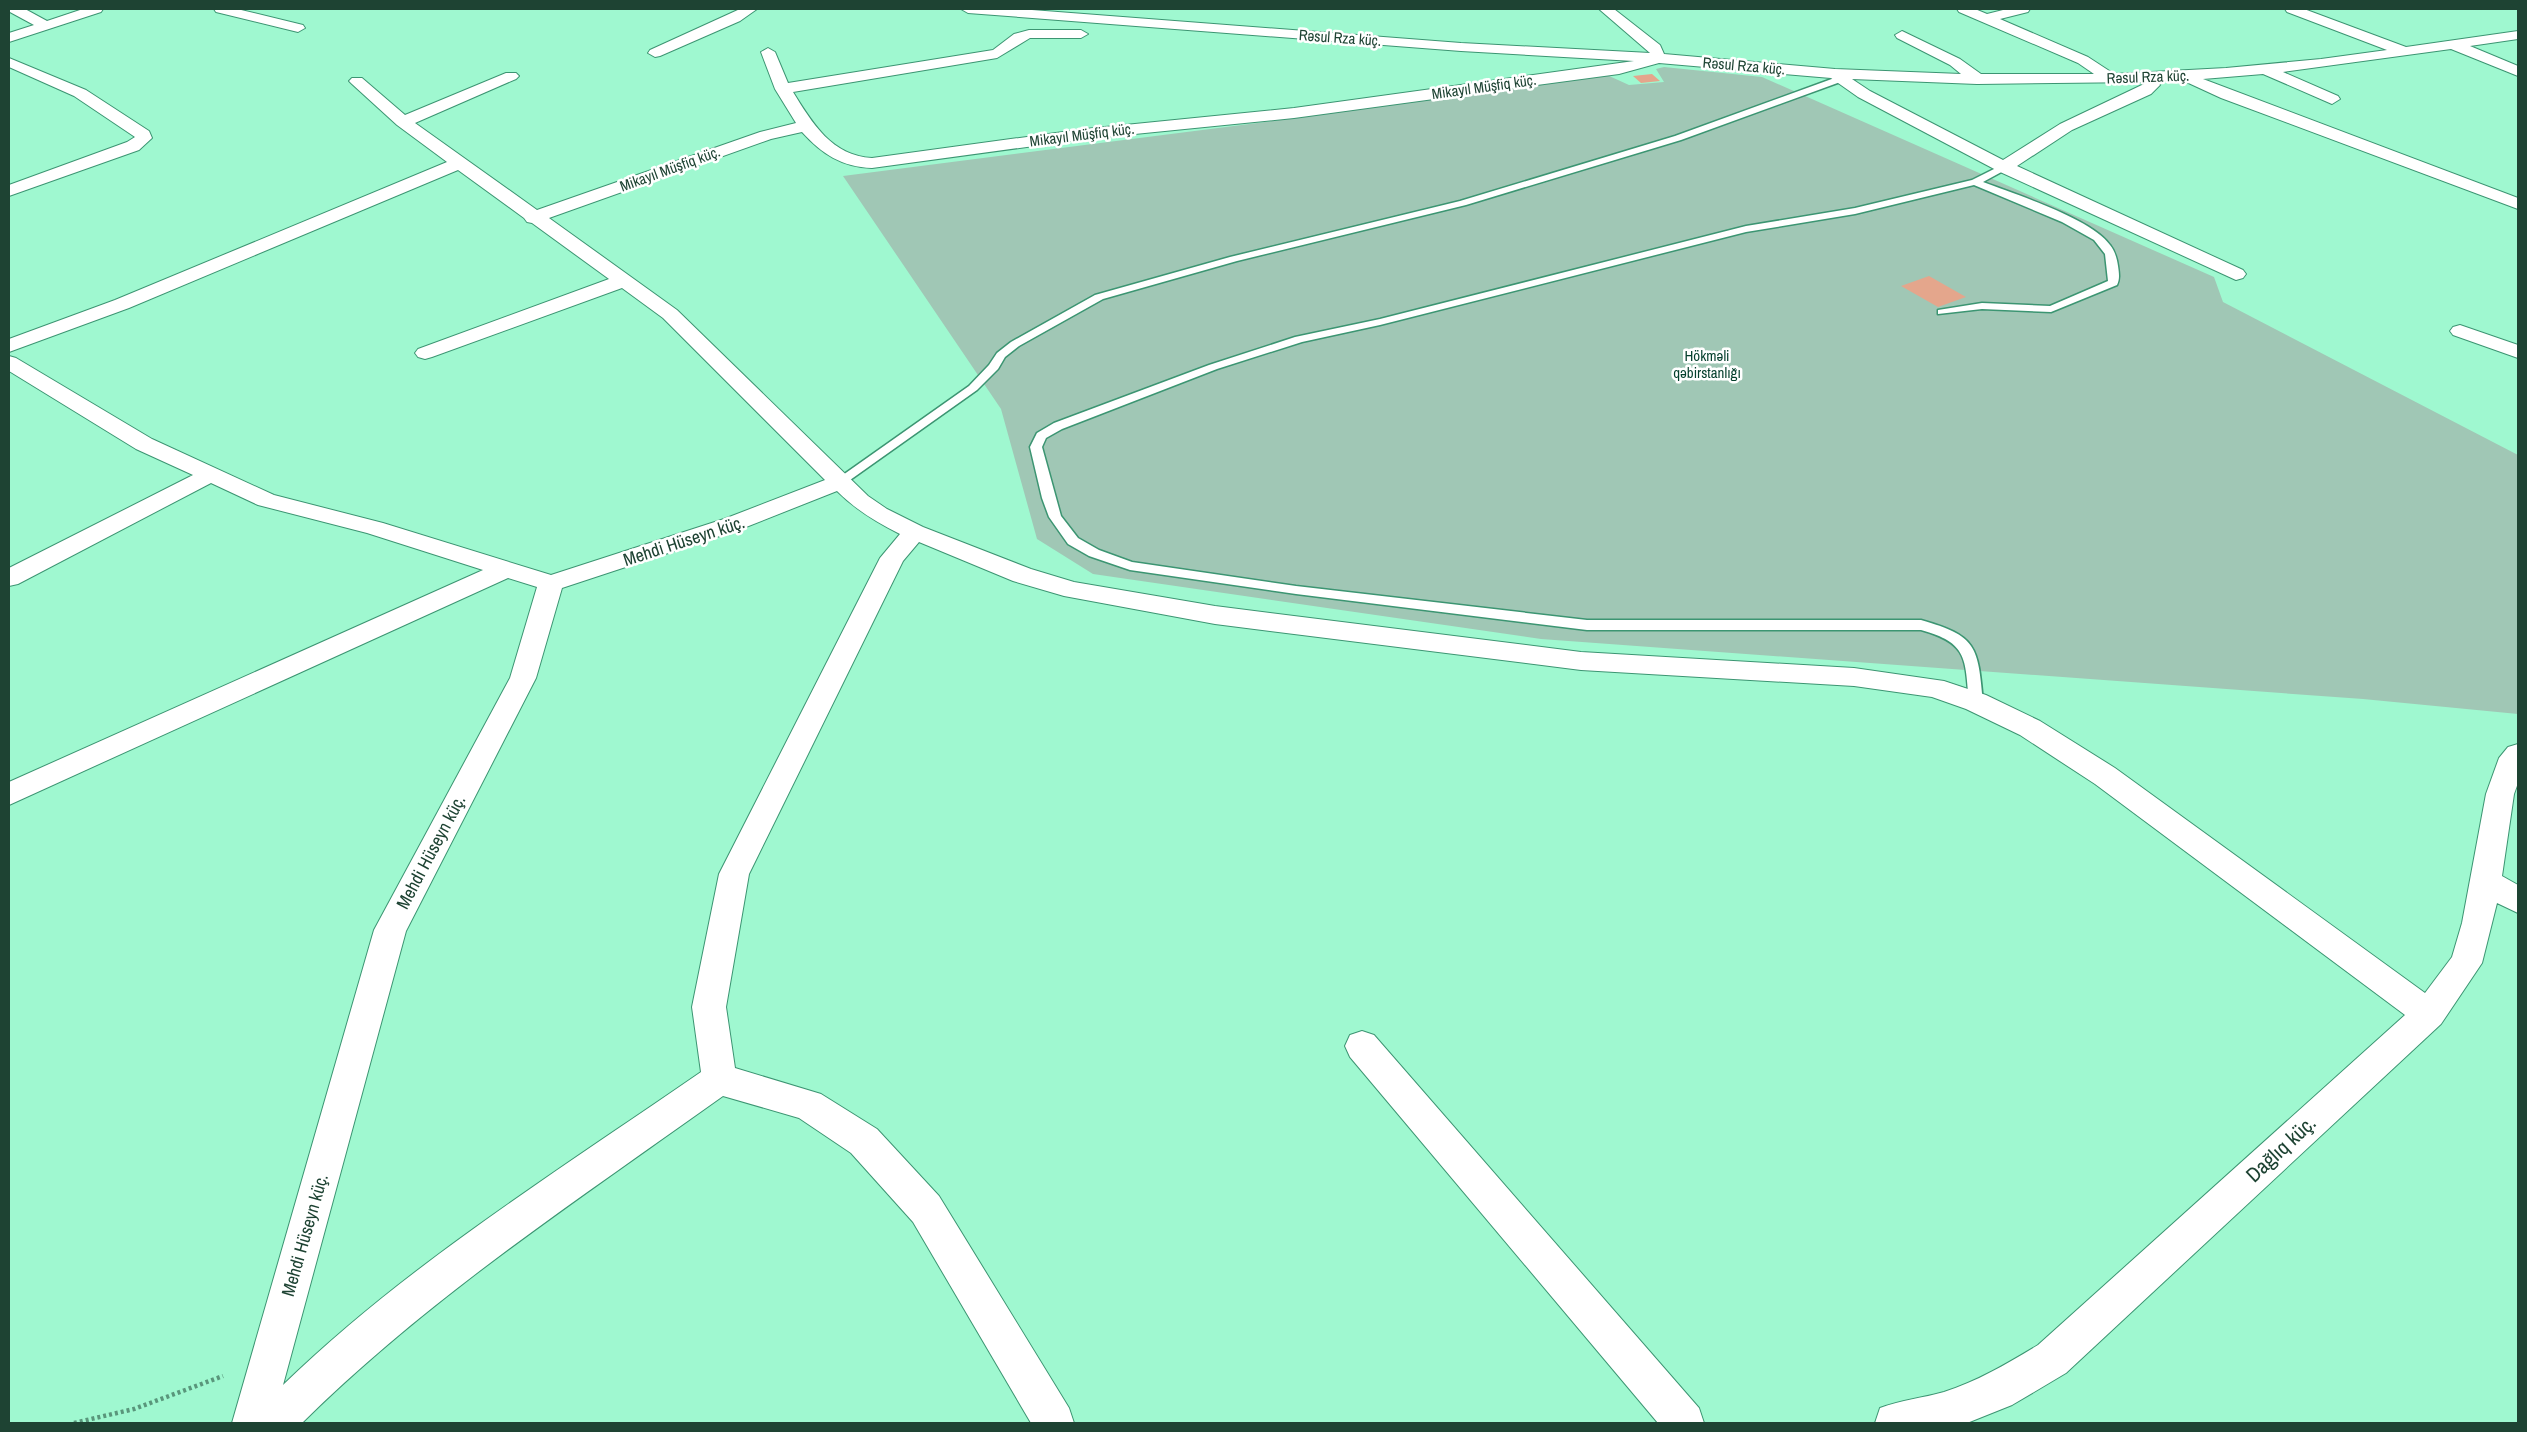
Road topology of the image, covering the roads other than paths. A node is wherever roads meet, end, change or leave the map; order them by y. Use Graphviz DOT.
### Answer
graph roads {
  1 [pos="15,9"];
  2 [pos="96,9"];
  3 [pos="220,9"];
  4 [pos="750,9"];
  5 [pos="968,9"];
  6 [pos="1606,9"];
  7 [pos="1964,9"];
  8 [pos="2023,9"];
  9 [pos="2292,9"];
  10 [pos="1058,12"];
  11 [pos="1987,18"];
  12 [pos="45,26"];
  13 [pos="298,28"];
  14 [pos="1095,35"];
  15 [pos="1902,35"];
  16 [pos="2518,35"];
  17 [pos="9,38"];
  18 [pos="1373,40"];
  19 [pos="2454,45"];
  20 [pos="1248,46"];
  21 [pos="768,52"];
  22 [pos="2407,52"];
  23 [pos="655,53"];
  24 [pos="1656,58"];
  25 [pos="9,62"];
  26 [pos="2264,70"];
  27 [pos="2518,72"];
  28 [pos="512,76"];
  29 [pos="2184,76"];
  30 [pos="1837,77"];
  31 [pos="2148,77"];
  32 [pos="2112,78"];
  33 [pos="1977,79"];
  34 [pos="357,81"];
  35 [pos="783,89"];
  36 [pos="2332,99"];
  37 [pos="402,122"];
  38 [pos="806,126"];
  39 [pos="459,163"];
  40 [pos="2004,166"];
  41 [pos="1975,182"];
  42 [pos="9,191"];
  43 [pos="2518,204"];
  44 [pos="533,218"];
  45 [pos="2236,274"];
  46 [pos="623,282"];
  47 [pos="1942,312"];
  48 [pos="2460,331"];
  49 [pos="9,346"];
  50 [pos="2518,352"];
  51 [pos="425,353"];
  52 [pos="9,362"];
  53 [pos="210,475"];
  54 [pos="838,482"];
  55 [pos="916,532"];
  56 [pos="507,569"];
  57 [pos="9,578"];
  58 [pos="551,583"];
  59 [pos="1976,702"];
  60 [pos="2518,754"];
  61 [pos="9,794"];
  62 [pos="2486,882"];
  63 [pos="2518,900"];
  64 [pos="2428,1014"];
  65 [pos="1362,1046"];
  66 [pos="719,1079"];
  67 [pos="252,1423"];
  68 [pos="273,1423"];
  69 [pos="1054,1423"];
  70 [pos="1684,1423"];
  71 [pos="1895,1423"];
  1 -- 12 [label="street"];
  2 -- 12 [label="street"];
  3 -- 13 [label="street"];
  4 -- 23 [label="street"];
  5 -- 10 [label="street, Rəsul Rza küç."];
  6 -- 24 [label="street"];
  7 -- 11 [label="street"];
  8 -- 11 [label="street"];
  9 -- 22 [label="street"];
  10 -- 18 [label="street, Rəsul Rza küç."];
  11 -- 32 [label="street"];
  12 -- 17 [label="street"];
  14 -- 35 [label="street"];
  15 -- 33 [label="street"];
  16 -- 19 [label="street, Rəsul Rza küç."];
  18 -- 20 [label="street"];
  18 -- 24 [label="street, Rəsul Rza küç."];
  19 -- 22 [label="street, Rəsul Rza küç."];
  19 -- 27 [label="street"];
  21 -- 35 [label="street"];
  22 -- 26 [label="street, Rəsul Rza küç."];
  24 -- 30 [label="street, Rəsul Rza küç."];
  24 -- 38 [label="street, Mikayıl Müşfiq küç."];
  25 -- 42 [label="street"];
  26 -- 29 [label="street, Rəsul Rza küç."];
  26 -- 36 [label="street"];
  28 -- 37 [label="street"];
  29 -- 31 [label="street, Rəsul Rza küç."];
  29 -- 43 [label="street"];
  30 -- 33 [label="street, Rəsul Rza küç."];
  30 -- 40 [label="street"];
  30 -- 54 [label="lane"];
  31 -- 32 [label="street, Rəsul Rza küç."];
  31 -- 40 [label="street"];
  32 -- 33 [label="street, Rəsul Rza küç."];
  34 -- 37 [label="street"];
  35 -- 38 [label="street"];
  37 -- 39 [label="street"];
  38 -- 44 [label="street, Mikayıl Müşfiq küç."];
  39 -- 44 [label="street"];
  39 -- 49 [label="street"];
  40 -- 41 [label="lane"];
  40 -- 45 [label="street"];
  41 -- 47 [label="lane"];
  41 -- 59 [label="lane"];
  44 -- 46 [label="street"];
  46 -- 51 [label="street"];
  46 -- 54 [label="street"];
  48 -- 50 [label="street"];
  52 -- 53 [label="street"];
  53 -- 56 [label="street"];
  53 -- 57 [label="street"];
  54 -- 55 [label="street"];
  54 -- 58 [label="street, Mehdi Hüseyn küç."];
  55 -- 59 [label="street"];
  55 -- 66 [label="street"];
  56 -- 58 [label="street"];
  56 -- 61 [label="street"];
  58 -- 67 [label="street, Mehdi Hüseyn küç."];
  59 -- 64 [label="street"];
  60 -- 62 [label="street, Dağlıq küç."];
  62 -- 63 [label="street"];
  62 -- 64 [label="street, Dağlıq küç."];
  64 -- 71 [label="street, Dağlıq küç."];
  65 -- 70 [label="street"];
  66 -- 68 [label="street"];
  66 -- 69 [label="street"];
}
